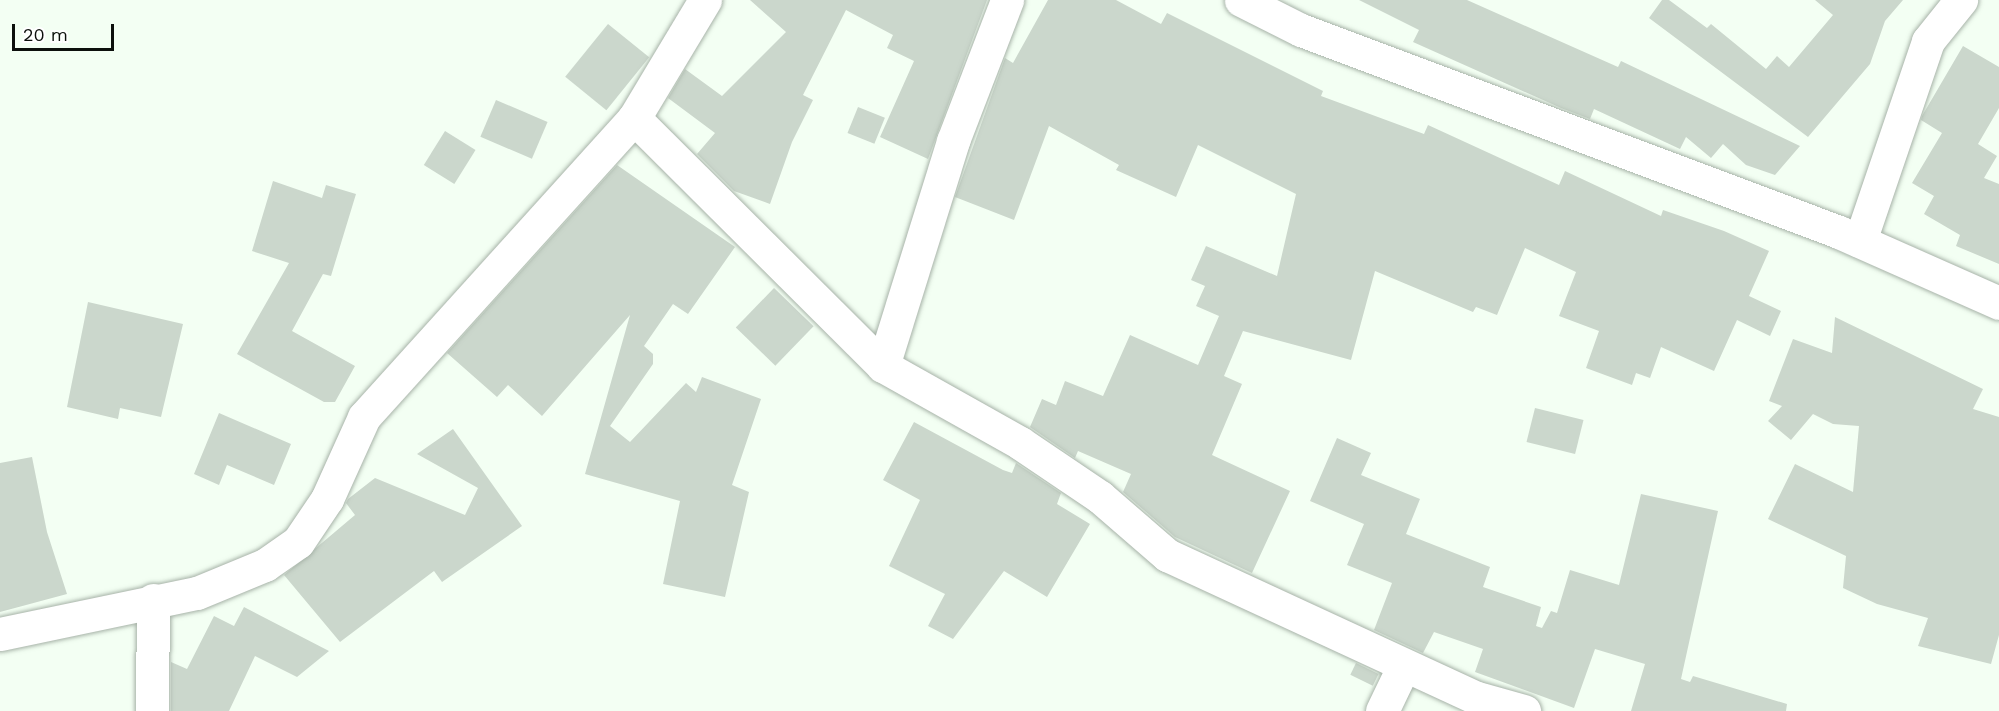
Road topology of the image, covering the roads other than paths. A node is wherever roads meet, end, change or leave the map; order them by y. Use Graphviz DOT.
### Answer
graph roads {
  1 [pos="705,0"];
  2 [pos="1007,0"];
  3 [pos="1241,0"];
  4 [pos="1961,0"];
  5 [pos="634,118"];
  6 [pos="1860,241"];
  7 [pos="1999,303"];
  8 [pos="883,366"];
  9 [pos="153,600"];
  10 [pos="0,634"];
  11 [pos="1404,665"];
  12 [pos="153,711"];
  13 [pos="1382,711"];
  14 [pos="1524,711"];
  1 -- 5 [label="street"];
  2 -- 8 [label="street"];
  3 -- 6 [label="street"];
  4 -- 6 [label="street"];
  5 -- 8 [label="street"];
  5 -- 9 [label="street"];
  6 -- 7 [label="street"];
  8 -- 11 [label="street"];
  9 -- 10 [label="street"];
  9 -- 12 [label="street"];
  11 -- 13 [label="street"];
  11 -- 14 [label="street"];
}
